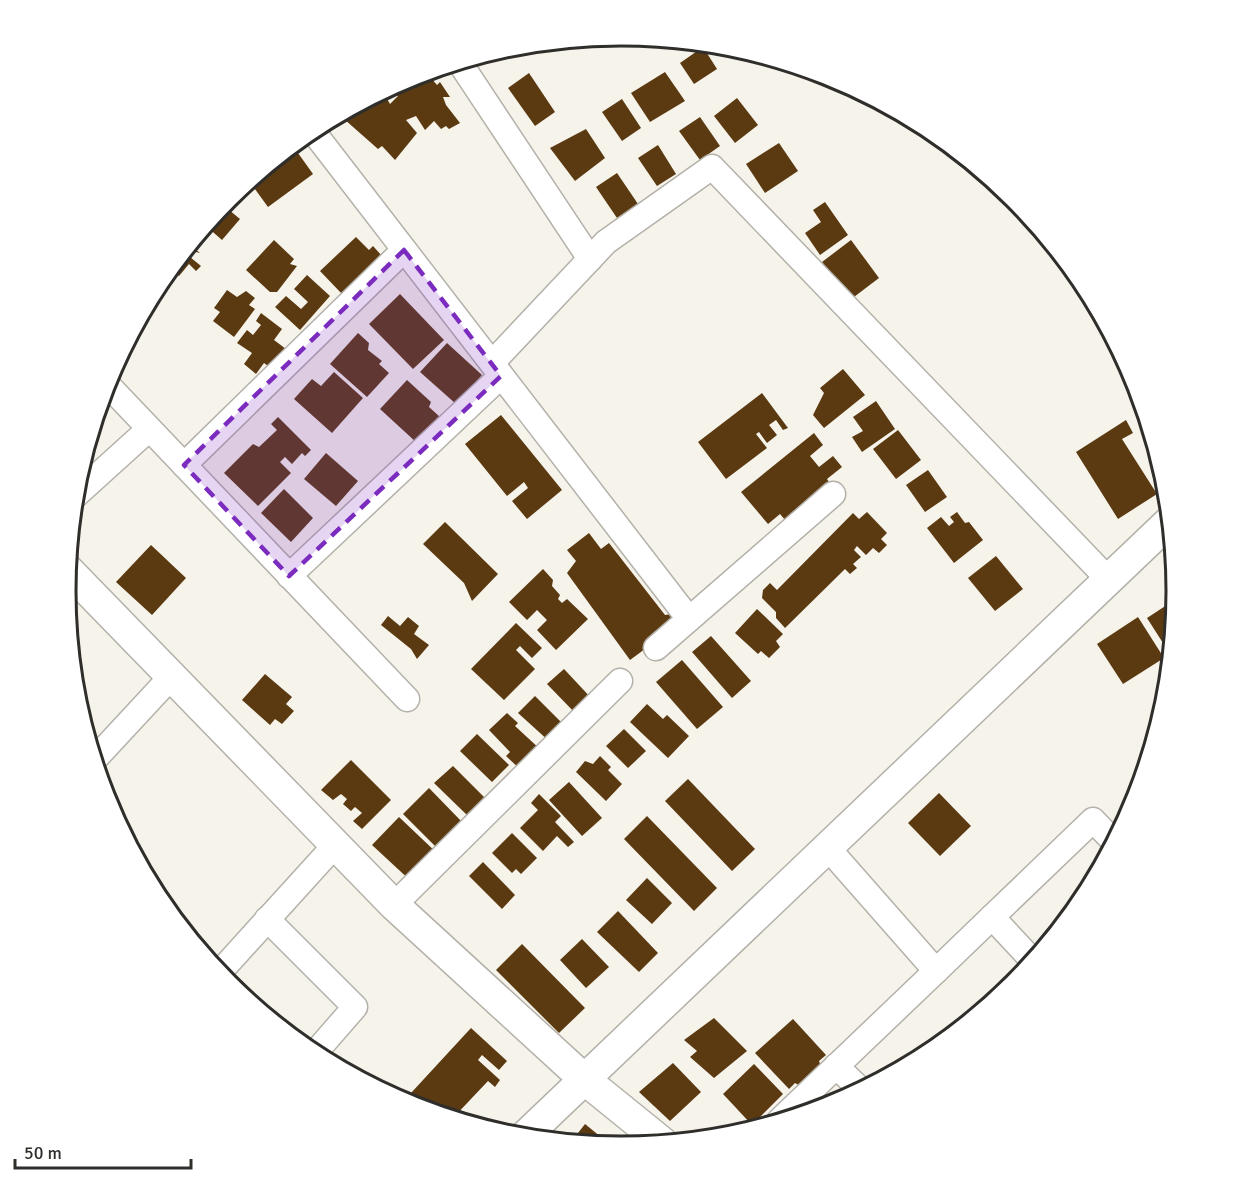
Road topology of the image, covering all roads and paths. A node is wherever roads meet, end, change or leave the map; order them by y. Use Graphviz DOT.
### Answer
graph roads {
  1 [pos="464,70"];
  2 [pos="318,138"];
  3 [pos="404,250"];
  4 [pos="590,259"];
  5 [pos="496,369"];
  6 [pos="114,391"];
  7 [pos="149,429"];
  8 [pos="184,465"];
  9 [pos="86,486"];
  10 [pos="833,494"];
  11 [pos="1162,529"];
  12 [pos="289,576"];
  13 [pos="76,579"];
  14 [pos="1108,579"];
  15 [pos="689,619"];
  16 [pos="656,648"];
  17 [pos="171,677"];
  18 [pos="620,681"];
  19 [pos="407,699"];
  20 [pos="100,748"];
  21 [pos="1108,836"];
  22 [pos="336,844"];
  23 [pos="826,847"];
  24 [pos="394,905"];
  25 [pos="992,917"];
  26 [pos="267,919"];
  27 [pos="1027,955"];
  28 [pos="225,966"];
  29 [pos="936,971"];
  30 [pos="321,1047"];
  31 [pos="836,1066"];
  32 [pos="584,1079"];
  33 [pos="854,1084"];
  34 [pos="791,1109"];
  35 [pos="532,1129"];
  36 [pos="653,1135"];
  1 -- 4 [label="street"];
  2 -- 3 [label="street"];
  3 -- 5 [label="street"];
  3 -- 8 [label="street"];
  4 -- 5 [label="street"];
  4 -- 14 [label="street"];
  5 -- 12 [label="street"];
  5 -- 15 [label="street"];
  6 -- 7 [label="street"];
  7 -- 8 [label="street"];
  7 -- 9 [label="street"];
  8 -- 12 [label="street"];
  10 -- 15 [label="street"];
  11 -- 14 [label="street"];
  12 -- 19 [label="street"];
  13 -- 17 [label="street"];
  14 -- 23 [label="street"];
  15 -- 16 [label="street"];
  17 -- 20 [label="street"];
  17 -- 22 [label="street"];
  18 -- 24 [label="street"];
  21 -- 25 [label="street"];
  22 -- 24 [label="street"];
  22 -- 26 [label="street"];
  23 -- 29 [label="street"];
  23 -- 32 [label="street"];
  24 -- 32 [label="street"];
  25 -- 27 [label="street"];
  25 -- 29 [label="street"];
  26 -- 28 [label="street"];
  26 -- 30 [label="street"];
  29 -- 31 [label="street"];
  31 -- 33 [label="street"];
  31 -- 34 [label="street"];
  32 -- 35 [label="street"];
  32 -- 36 [label="street"];
}
